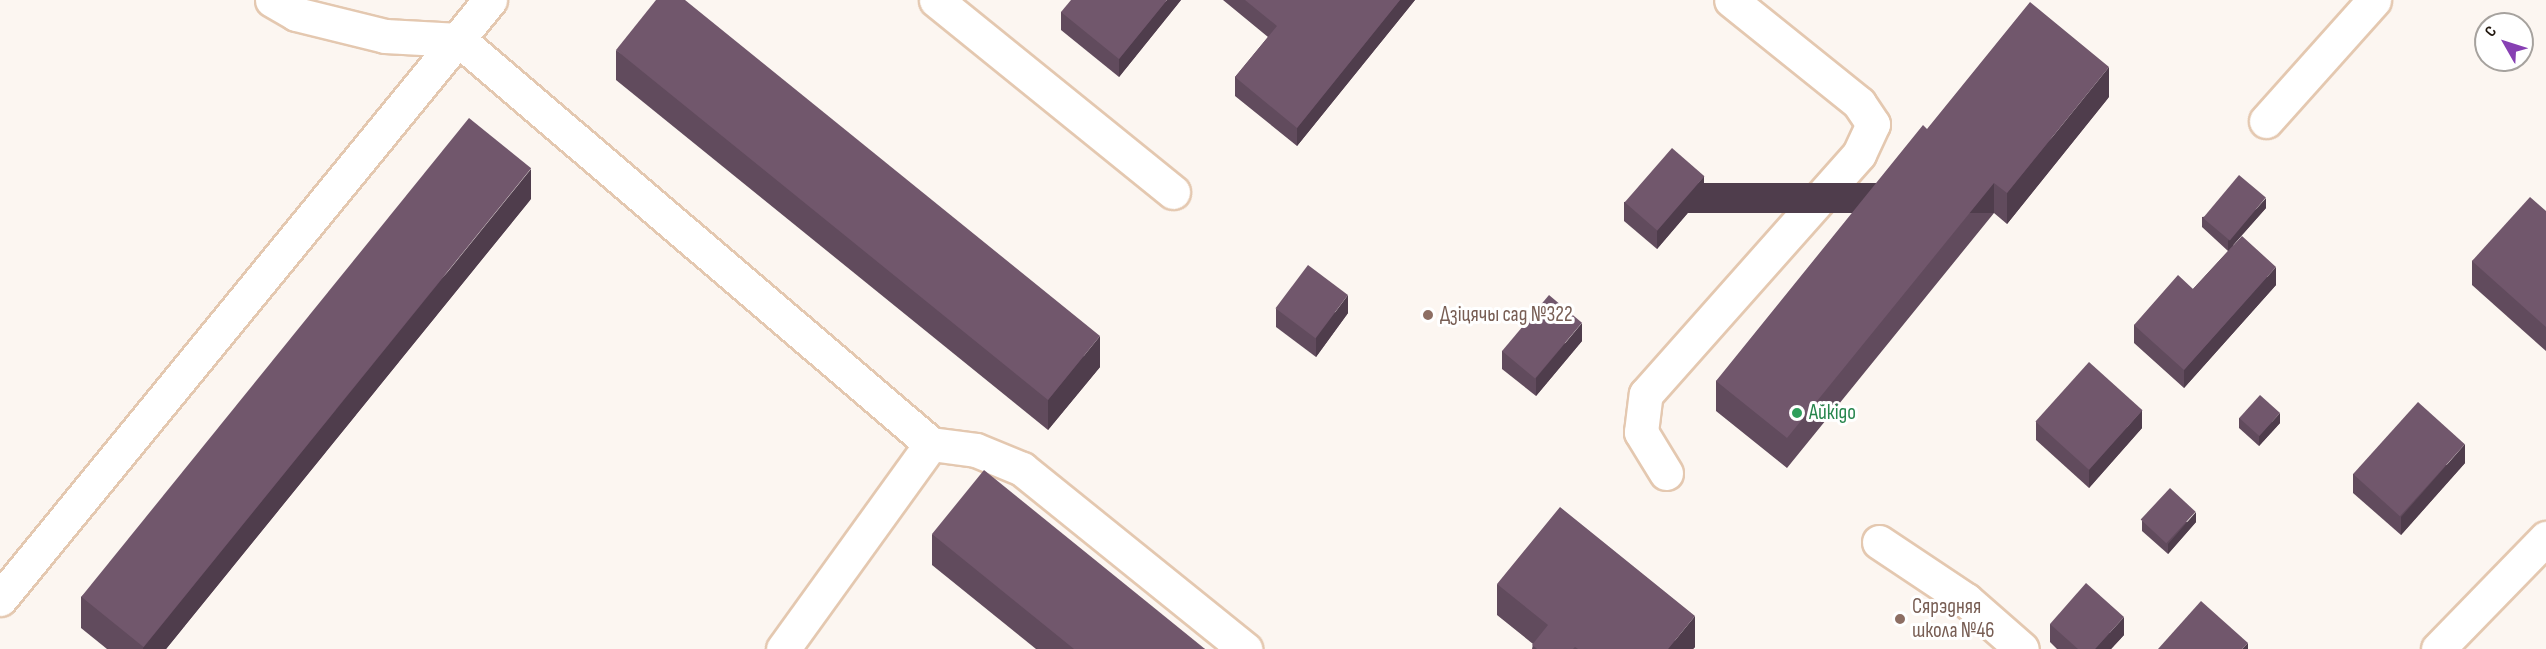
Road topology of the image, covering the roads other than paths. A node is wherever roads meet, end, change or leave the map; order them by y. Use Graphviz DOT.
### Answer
graph roads {
  1 [pos="272,0"];
  2 [pos="490,0"];
  3 [pos="936,0"];
  4 [pos="1731,0"];
  5 [pos="2374,0"];
  6 [pos="459,40"];
  7 [pos="2266,121"];
  8 [pos="1173,192"];
  9 [pos="931,444"];
  10 [pos="1666,473"];
  11 [pos="2546,538"];
  12 [pos="1879,542"];
  13 [pos="0,599"];
  14 [pos="783,649"];
  15 [pos="1245,649"];
  16 [pos="2022,649"];
  17 [pos="2438,649"];
  1 -- 6 [label="street"];
  2 -- 6 [label="street"];
  3 -- 8 [label="street"];
  4 -- 10 [label="street"];
  5 -- 7 [label="street"];
  6 -- 9 [label="street"];
  6 -- 13 [label="street"];
  9 -- 14 [label="street"];
  9 -- 15 [label="street"];
  11 -- 17 [label="street"];
  12 -- 16 [label="street"];
}
